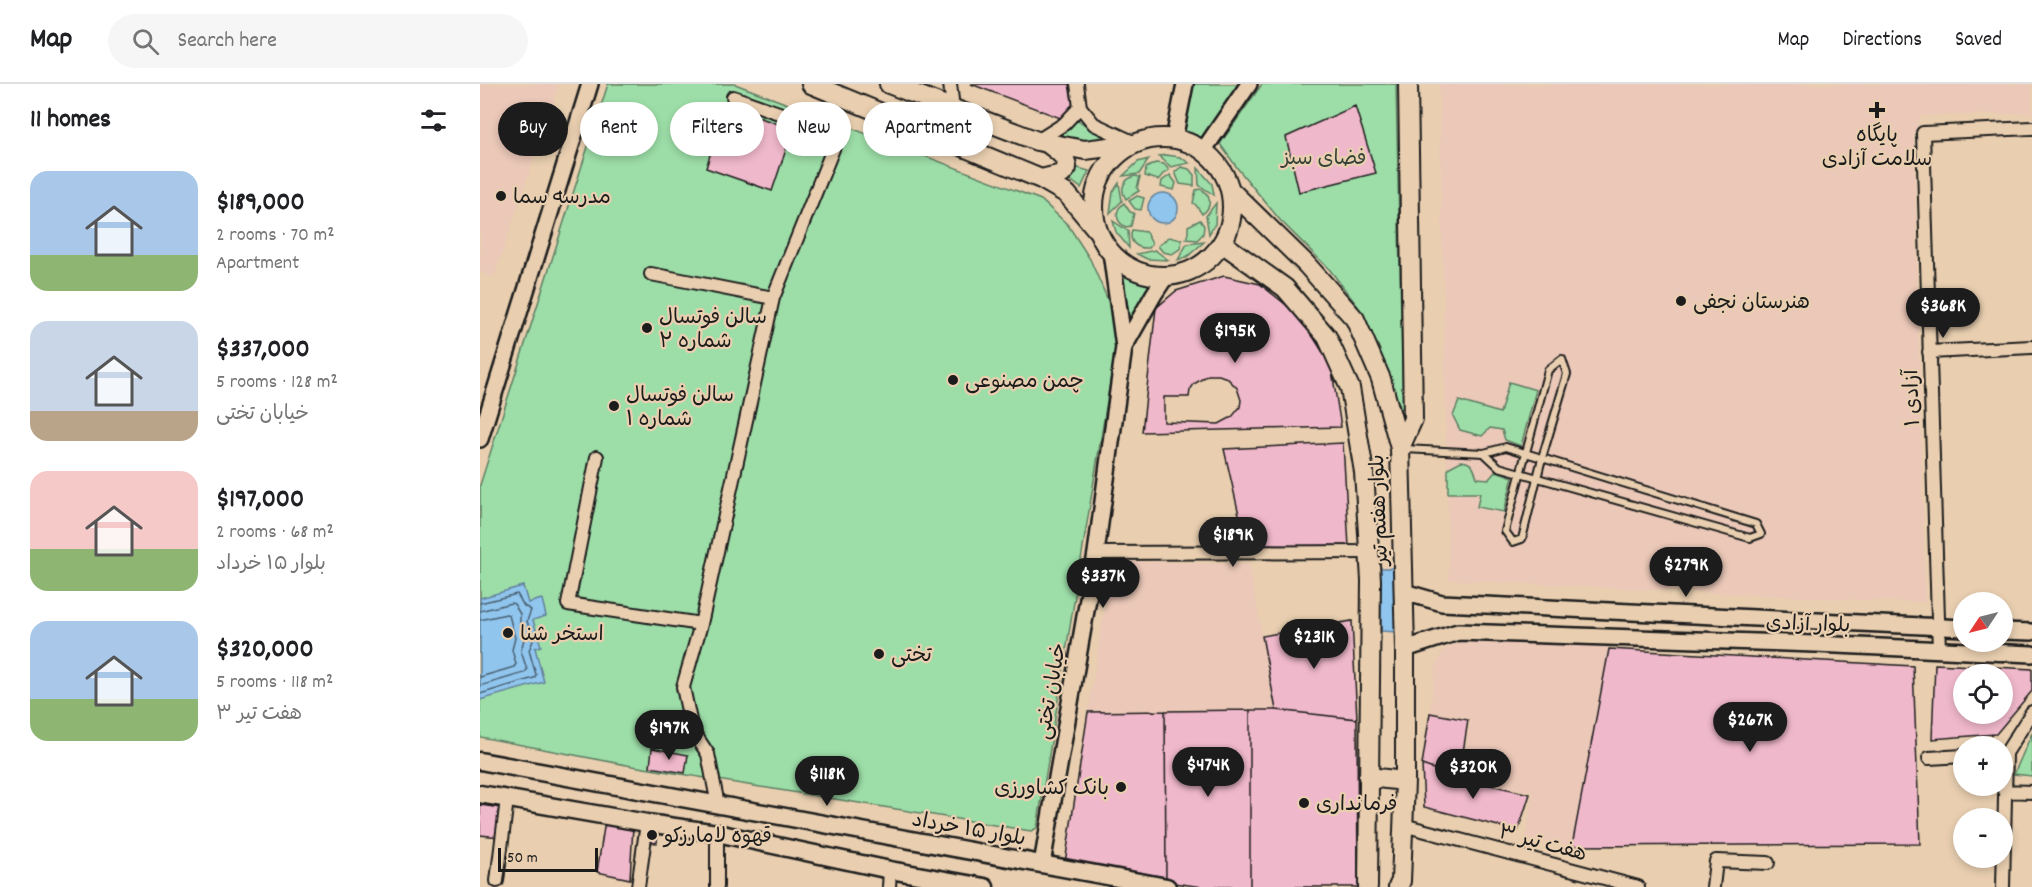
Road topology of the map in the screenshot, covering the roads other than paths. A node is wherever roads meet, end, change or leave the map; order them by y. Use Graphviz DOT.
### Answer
graph roads {
  1 [pos="590,84"];
  2 [pos="811,84"];
  3 [pos="890,84"];
  4 [pos="950,84"];
  5 [pos="1077,84"];
  6 [pos="1185,84"];
  7 [pos="1249,84"];
  8 [pos="1408,84"];
  9 [pos="733,97"];
  10 [pos="937,102"];
  11 [pos="952,102"];
  12 [pos="1080,107"];
  13 [pos="993,123"];
  14 [pos="2032,128"];
  15 [pos="1174,139"];
  16 [pos="1042,142"];
  17 [pos="1136,143"];
  18 [pos="1203,151"];
  19 [pos="1041,179"];
  20 [pos="1230,190"];
  21 [pos="1099,232"];
  22 [pos="1222,243"];
  23 [pos="1111,252"];
  24 [pos="651,274"];
  25 [pos="1166,276"];
  26 [pos="773,298"];
  27 [pos="1125,347"];
  28 [pos="2032,347"];
  29 [pos="1929,352"];
  30 [pos="480,439"];
  31 [pos="1400,448"];
  32 [pos="1484,453"];
  33 [pos="1525,453"];
  34 [pos="597,457"];
  35 [pos="1542,458"];
  36 [pos="1520,473"];
  37 [pos="1537,477"];
  38 [pos="1370,552"];
  39 [pos="1096,553"];
  40 [pos="1404,592"];
  41 [pos="701,624"];
  42 [pos="1938,627"];
  43 [pos="1953,628"];
  44 [pos="2013,631"];
  45 [pos="2032,632"];
  46 [pos="1406,649"];
  47 [pos="1939,651"];
  48 [pos="2032,654"];
  49 [pos="2032,712"];
  50 [pos="2013,740"];
  51 [pos="1953,757"];
  52 [pos="1929,758"];
  53 [pos="480,761"];
  54 [pos="1368,777"];
  55 [pos="1405,781"];
  56 [pos="2013,791"];
  57 [pos="2032,792"];
  58 [pos="480,794"];
  59 [pos="2004,796"];
  60 [pos="507,799"];
  61 [pos="718,805"];
  62 [pos="647,824"];
  63 [pos="1403,825"];
  64 [pos="717,833"];
  65 [pos="1768,863"];
  66 [pos="1042,864"];
  67 [pos="890,879"];
  68 [pos="497,881"];
  69 [pos="638,887"];
  70 [pos="717,887"];
  71 [pos="985,887"];
  72 [pos="1167,887"];
  73 [pos="1368,887"];
  74 [pos="1398,887"];
  75 [pos="1638,887"];
  76 [pos="1713,887"];
  77 [pos="2002,887"];
  1 -- 30 [label="street"];
  2 -- 19 [label="main road"];
  3 -- 10 [label="main road"];
  4 -- 11 [label="street"];
  5 -- 12 [label="street"];
  6 -- 15 [label="street"];
  7 -- 18 [label="street"];
  8 -- 31 [label="main road"];
  9 -- 26 [label="street"];
  12 -- 16 [label="street"];
  12 -- 17 [label="street"];
  13 -- 16 [label="main road"];
  14 -- 29 [label="street, آزادی ۱"];
  15 -- 17 [label="main road"];
  15 -- 18 [label="main road"];
  16 -- 17 [label="main road"];
  16 -- 19 [label="main road"];
  17 -- 21 [label="main road"];
  18 -- 20 [label="main road"];
  19 -- 21 [label="main road"];
  20 -- 22 [label="main road"];
  20 -- 31 [label="main road, بلوار هفتم تیر"];
  21 -- 23 [label="main road"];
  22 -- 25 [label="main road"];
  22 -- 38 [label="main road, بلوار هفتم تیر"];
  23 -- 25 [label="main road"];
  23 -- 27 [label="street"];
  24 -- 26 [label="street"];
  25 -- 27 [label="street"];
  26 -- 41 [label="street"];
  27 -- 39 [label="street, خیابان تختی"];
  28 -- 29 [label="street"];
  29 -- 42 [label="street, آزادی ۱"];
  31 -- 32 [label="lane"];
  31 -- 40 [label="main road, بلوار هفتم تیر"];
  32 -- 33 [label="lane"];
  32 -- 36 [label="lane"];
  33 -- 35 [label="lane"];
  33 -- 35 [label="lane"];
  33 -- 36 [label="lane"];
  34 -- 41 [label="street"];
  35 -- 37 [label="lane"];
  35 -- 37 [label="lane"];
  36 -- 37 [label="lane"];
  36 -- 37 [label="lane"];
  38 -- 39 [label="street"];
  38 -- 54 [label="main road, بلوار هفتم تیر"];
  39 -- 66 [label="street, خیابان تختی"];
  40 -- 42 [label="street, بلوار آزادی"];
  40 -- 46 [label="main road, بلوار هفتم تیر"];
  41 -- 61 [label="street"];
  42 -- 43 [label="street, بلوار آزادی"];
  42 -- 47 [label="street, آزادی ۱"];
  44 -- 45 [label="street"];
  46 -- 47 [label="street, بلوار آزادی"];
  46 -- 55 [label="main road, بلوار هفتم تیر"];
  47 -- 48 [label="street, بلوار آزادی"];
  49 -- 50 [label="street"];
  51 -- 52 [label="street"];
  53 -- 61 [label="main road, بلوار ۱۵ خرداد"];
  54 -- 55 [label="main road"];
  54 -- 73 [label="main road, بلوار هفتم تیر"];
  55 -- 63 [label="main road, بلوار هفتم تیر"];
  56 -- 57 [label="street"];
  58 -- 60 [label="main road"];
  59 -- 77 [label="street"];
  60 -- 62 [label="main road"];
  60 -- 68 [label="street"];
  61 -- 64 [label="main road"];
  61 -- 66 [label="main road, بلوار ۱۵ خرداد"];
  62 -- 64 [label="main road"];
  62 -- 69 [label="street"];
  63 -- 74 [label="main road, بلوار هفتم تیر"];
  63 -- 75 [label="street, هفت تیر ۳"];
  64 -- 67 [label="main road"];
  64 -- 70 [label="street"];
  65 -- 76 [label="street"];
  66 -- 72 [label="main road, بلوار ۱۵ خرداد"];
  67 -- 71 [label="main road"];
}
